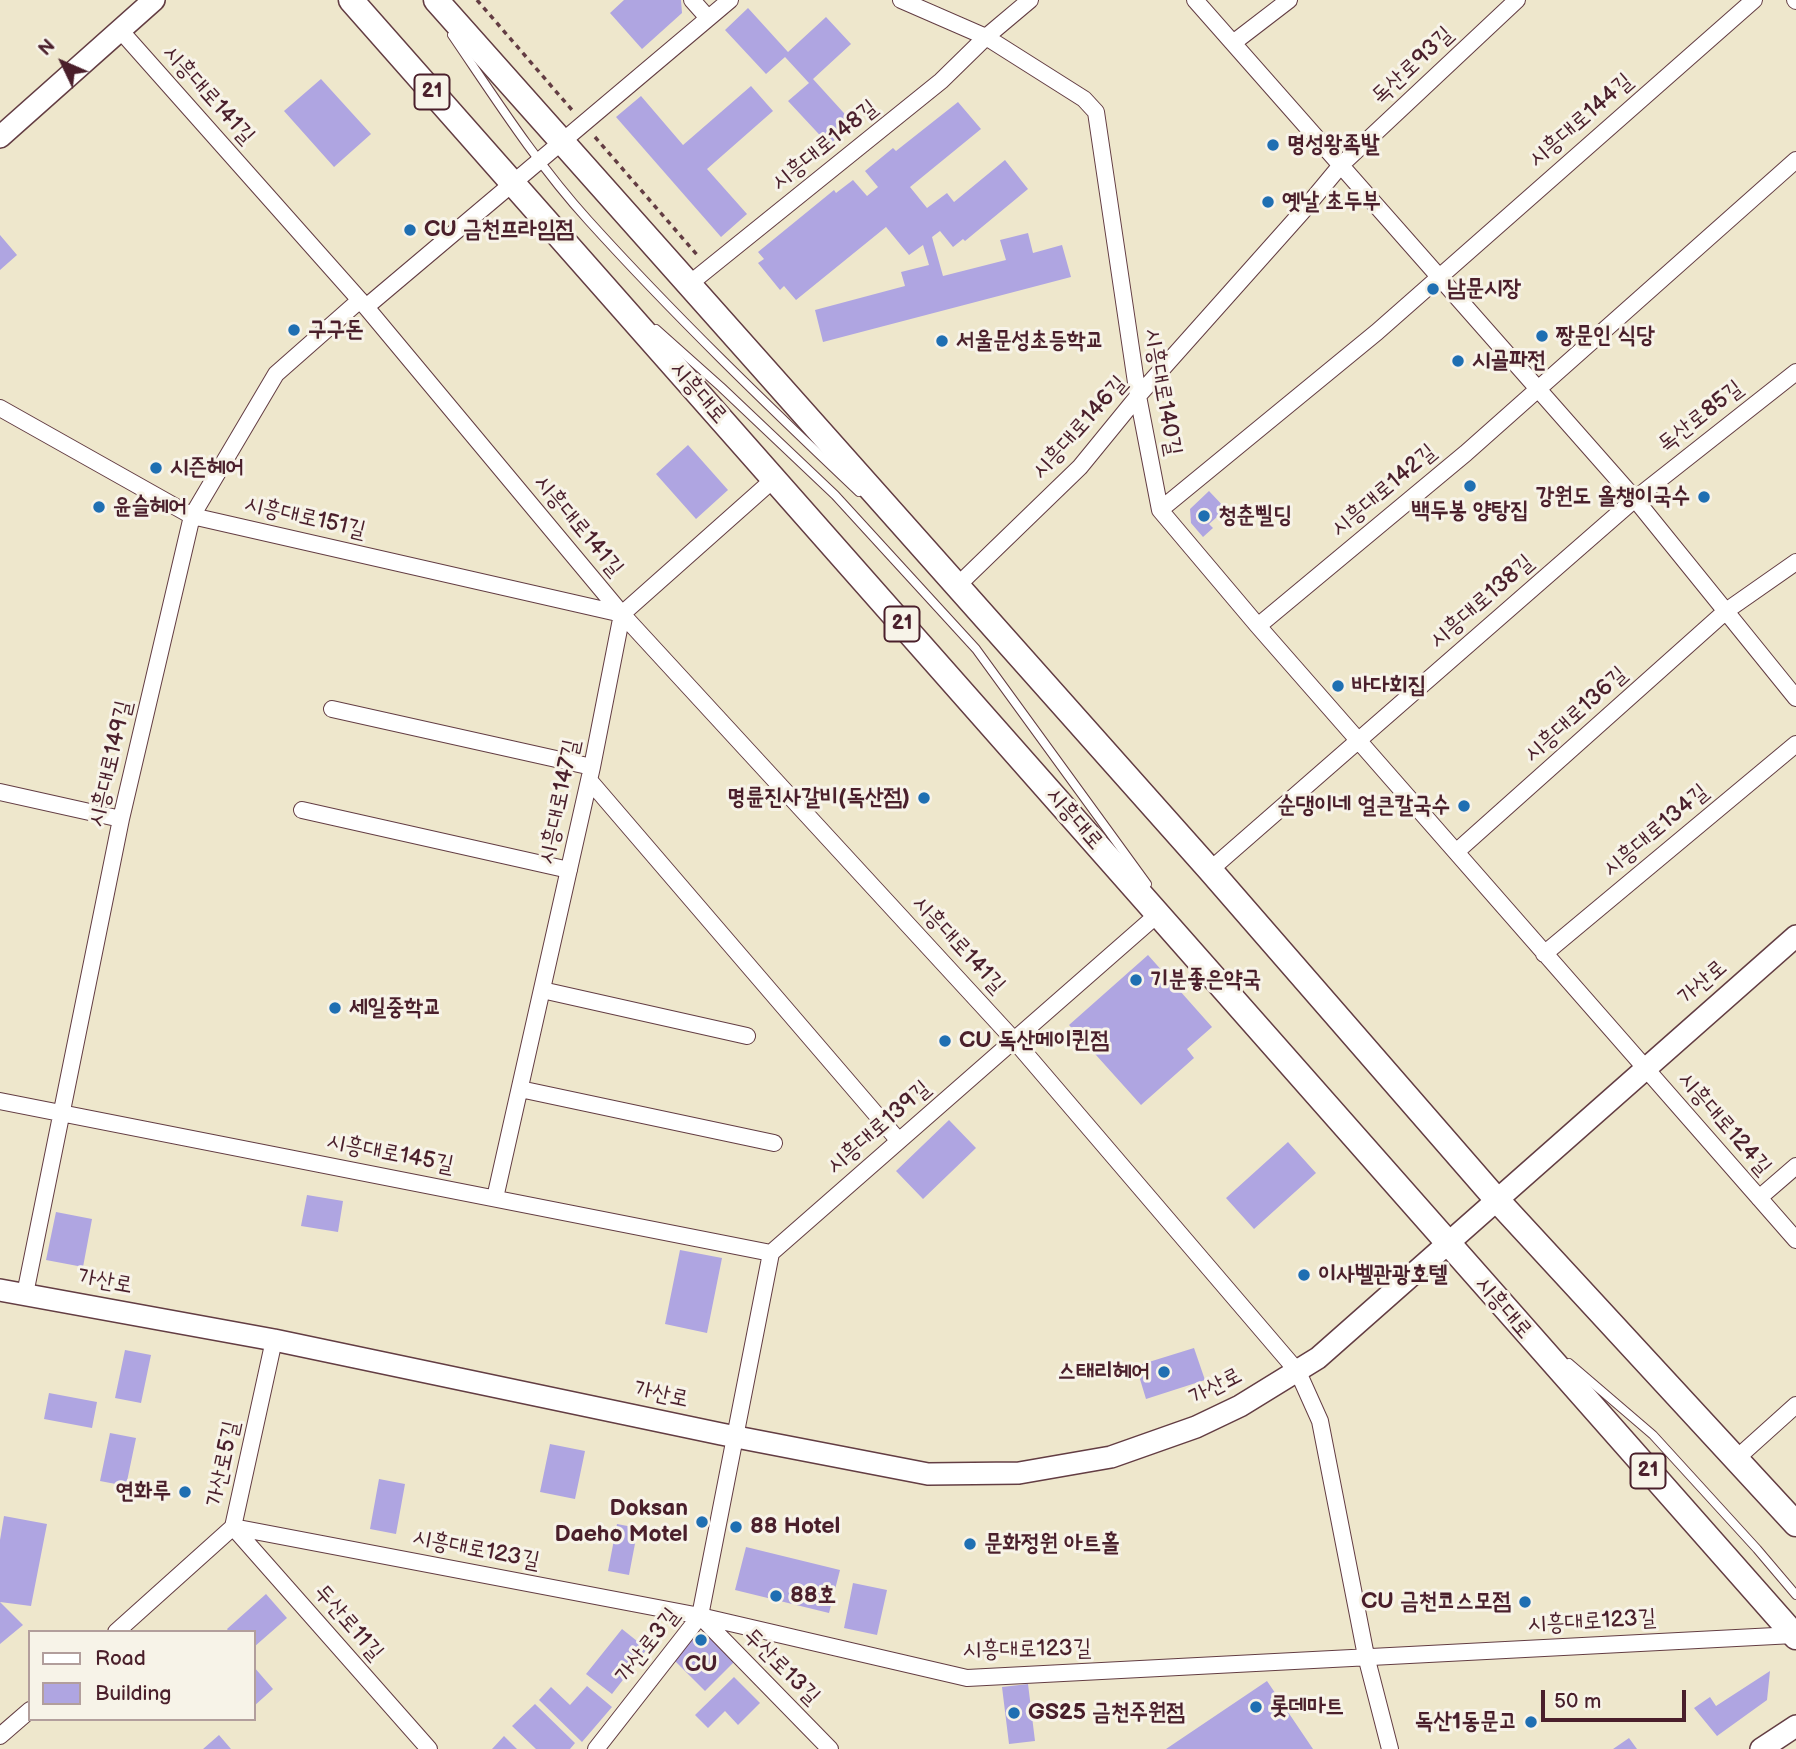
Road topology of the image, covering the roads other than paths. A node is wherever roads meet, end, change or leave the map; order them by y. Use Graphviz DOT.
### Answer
graph roads {
  1 [pos="154,0"];
  2 [pos="351,0"];
  3 [pos="429,0"];
  4 [pos="436,0"];
  5 [pos="692,0"];
  6 [pos="730,0"];
  7 [pos="901,0"];
  8 [pos="1030,0"];
  9 [pos="1195,0"];
  10 [pos="1289,0"];
  11 [pos="1517,0"];
  12 [pos="1754,0"];
  13 [pos="708,18"];
  14 [pos="120,30"];
  15 [pos="986,37"];
  16 [pos="1233,43"];
  17 [pos="0,137"];
  18 [pos="562,142"];
  19 [pos="1796,160"];
  20 [pos="540,161"];
  21 [pos="1341,165"];
  22 [pos="513,184"];
  23 [pos="589,269"];
  24 [pos="1439,277"];
  25 [pos="688,285"];
  26 [pos="363,304"];
  27 [pos="1796,372"];
  28 [pos="1538,388"];
  29 [pos="1138,396"];
  30 [pos="0,408"];
  31 [pos="774,479"];
  32 [pos="863,496"];
  33 [pos="1635,499"];
  34 [pos="873,505"];
  35 [pos="1160,510"];
  36 [pos="192,516"];
  37 [pos="1796,562"];
  38 [pos="940,569"];
  39 [pos="957,587"];
  40 [pos="1726,611"];
  41 [pos="622,614"];
  42 [pos="1258,626"];
  43 [pos="1796,698"];
  44 [pos="332,709"];
  45 [pos="1359,740"];
  46 [pos="1796,744"];
  47 [pos="591,773"];
  48 [pos="0,792"];
  49 [pos="302,810"];
  50 [pos="121,819"];
  51 [pos="1456,852"];
  52 [pos="569,870"];
  53 [pos="1210,870"];
  54 [pos="1151,890"];
  55 [pos="1158,907"];
  56 [pos="1796,936"];
  57 [pos="1544,954"];
  58 [pos="542,990"];
  59 [pos="747,1036"];
  60 [pos="1014,1040"];
  61 [pos="1645,1069"];
  62 [pos="520,1088"];
  63 [pos="0,1101"];
  64 [pos="62,1114"];
  65 [pos="899,1141"];
  66 [pos="774,1143"];
  67 [pos="1796,1166"];
  68 [pos="495,1198"];
  69 [pos="1759,1198"];
  70 [pos="1497,1200"];
  71 [pos="1796,1240"];
  72 [pos="1447,1244"];
  73 [pos="771,1253"];
  74 [pos="0,1290"];
  75 [pos="25,1294"];
  76 [pos="1500,1304"];
  77 [pos="274,1340"];
  78 [pos="1298,1372"];
  79 [pos="1796,1405"];
  80 [pos="736,1437"];
  81 [pos="1737,1458"];
  82 [pos="1796,1524"];
  83 [pos="233,1527"];
  84 [pos="1796,1595"];
  85 [pos="700,1616"];
  86 [pos="118,1630"];
  87 [pos="1795,1636"];
  88 [pos="1366,1657"];
  89 [pos="28,1712"];
  90 [pos="1796,1726"];
  91 [pos="0,1736"];
  92 [pos="429,1749"];
  93 [pos="596,1749"];
  94 [pos="830,1749"];
  95 [pos="1390,1749"];
  96 [pos="1762,1749"];
  1 -- 14 [label="main road"];
  2 -- 22 [label="main road, 시흥대로 / 21"];
  3 -- 20 [label="lane"];
  4 -- 18 [label="main road"];
  5 -- 13 [label="street"];
  6 -- 13 [label="street, 시흥대로149길"];
  7 -- 15 [label="street"];
  8 -- 15 [label="street, 시흥대로148길"];
  9 -- 16 [label="street"];
  10 -- 16 [label="street"];
  11 -- 21 [label="street, 독산로93길"];
  12 -- 24 [label="street, 시흥대로144길"];
  13 -- 18 [label="street, 시흥대로149길"];
  14 -- 17 [label="main road"];
  14 -- 26 [label="street, 시흥대로141길"];
  15 -- 25 [label="street, 시흥대로148길"];
  15 -- 29 [label="street, 시흥대로140길"];
  16 -- 21 [label="street"];
  18 -- 20 [label="street, 시흥대로149길"];
  18 -- 25 [label="main road"];
  19 -- 28 [label="street, 시흥대로142길"];
  20 -- 22 [label="street, 시흥대로149길"];
  20 -- 32 [label="lane"];
  21 -- 24 [label="street"];
  21 -- 29 [label="street, 시흥대로146길"];
  22 -- 23 [label="main road, 시흥대로 / 21"];
  22 -- 26 [label="street, 시흥대로149길"];
  23 -- 31 [label="main road, 시흥대로 / 21"];
  23 -- 54 [label="lane"];
  24 -- 28 [label="street"];
  24 -- 35 [label="street, 시흥대로144길"];
  25 -- 38 [label="main road"];
  26 -- 36 [label="street, 시흥대로149길"];
  26 -- 41 [label="street, 시흥대로141길"];
  27 -- 33 [label="street, 독산로85길"];
  28 -- 33 [label="street"];
  28 -- 42 [label="street, 시흥대로142길"];
  29 -- 35 [label="street, 시흥대로140길"];
  29 -- 39 [label="street, 시흥대로146길"];
  30 -- 36 [label="street, 시흥대로151길"];
  31 -- 41 [label="street"];
  31 -- 55 [label="main road, 시흥대로 / 21"];
  33 -- 40 [label="street"];
  33 -- 45 [label="street, 시흥대로138길"];
  34 -- 38 [label="lane"];
  35 -- 42 [label="street, 시흥대로140길"];
  36 -- 41 [label="street, 시흥대로151길"];
  36 -- 50 [label="street, 시흥대로149길"];
  37 -- 40 [label="street, 시흥대로136길"];
  38 -- 39 [label="main road"];
  39 -- 53 [label="main road"];
  40 -- 43 [label="street"];
  40 -- 51 [label="street, 시흥대로136길"];
  41 -- 47 [label="street, 시흥대로147길"];
  41 -- 60 [label="street, 시흥대로141길"];
  42 -- 45 [label="street, 시흥대로140길"];
  44 -- 47 [label="street"];
  45 -- 51 [label="street"];
  45 -- 53 [label="street, 시흥대로138길"];
  46 -- 57 [label="street, 시흥대로134길"];
  47 -- 52 [label="street, 시흥대로147길"];
  47 -- 65 [label="street"];
  48 -- 50 [label="street"];
  49 -- 52 [label="street"];
  50 -- 64 [label="street, 시흥대로149길"];
  51 -- 57 [label="street"];
  52 -- 58 [label="street, 시흥대로147길"];
  53 -- 70 [label="main road"];
  55 -- 60 [label="street, 시흥대로139길"];
  55 -- 72 [label="main road, 시흥대로 / 21"];
  56 -- 61 [label="main road, 가산로"];
  57 -- 61 [label="street"];
  58 -- 59 [label="street"];
  58 -- 62 [label="street, 시흥대로147길"];
  60 -- 65 [label="street, 시흥대로139길"];
  60 -- 78 [label="street"];
  61 -- 69 [label="street, 시흥대로124길"];
  61 -- 70 [label="main road, 가산로"];
  62 -- 66 [label="street"];
  62 -- 68 [label="street, 시흥대로147길"];
  63 -- 64 [label="street, 시흥대로145길"];
  64 -- 68 [label="street, 시흥대로145길"];
  64 -- 75 [label="street, 시흥대로149길"];
  65 -- 73 [label="street, 시흥대로139길"];
  67 -- 69 [label="street"];
  68 -- 73 [label="street, 시흥대로145길"];
  69 -- 71 [label="street, 시흥대로124길"];
  70 -- 72 [label="main road, 가산로"];
  70 -- 81 [label="main road"];
  72 -- 76 [label="main road, 시흥대로 / 21"];
  72 -- 78 [label="main road, 가산로"];
  73 -- 80 [label="street"];
  74 -- 75 [label="main road, 가산로"];
  75 -- 77 [label="main road, 가산로"];
  76 -- 84 [label="lane"];
  76 -- 87 [label="main road, 시흥대로 / 21"];
  77 -- 80 [label="main road, 가산로"];
  77 -- 83 [label="street, 가산로5길"];
  78 -- 80 [label="main road, 가산로"];
  78 -- 88 [label="street"];
  79 -- 81 [label="street"];
  80 -- 85 [label="street, 가산로3길"];
  81 -- 82 [label="main road"];
  83 -- 85 [label="street, 시흥대로123길"];
  83 -- 86 [label="street, 가산로5길"];
  83 -- 92 [label="street, 두산로11길"];
  85 -- 88 [label="street, 시흥대로123길"];
  85 -- 93 [label="street, 가산로3길"];
  85 -- 94 [label="street, 두산로13길"];
  87 -- 88 [label="street, 시흥대로123길"];
  88 -- 95 [label="street"];
  89 -- 91 [label="street"];
  90 -- 96 [label="main road"];
}
